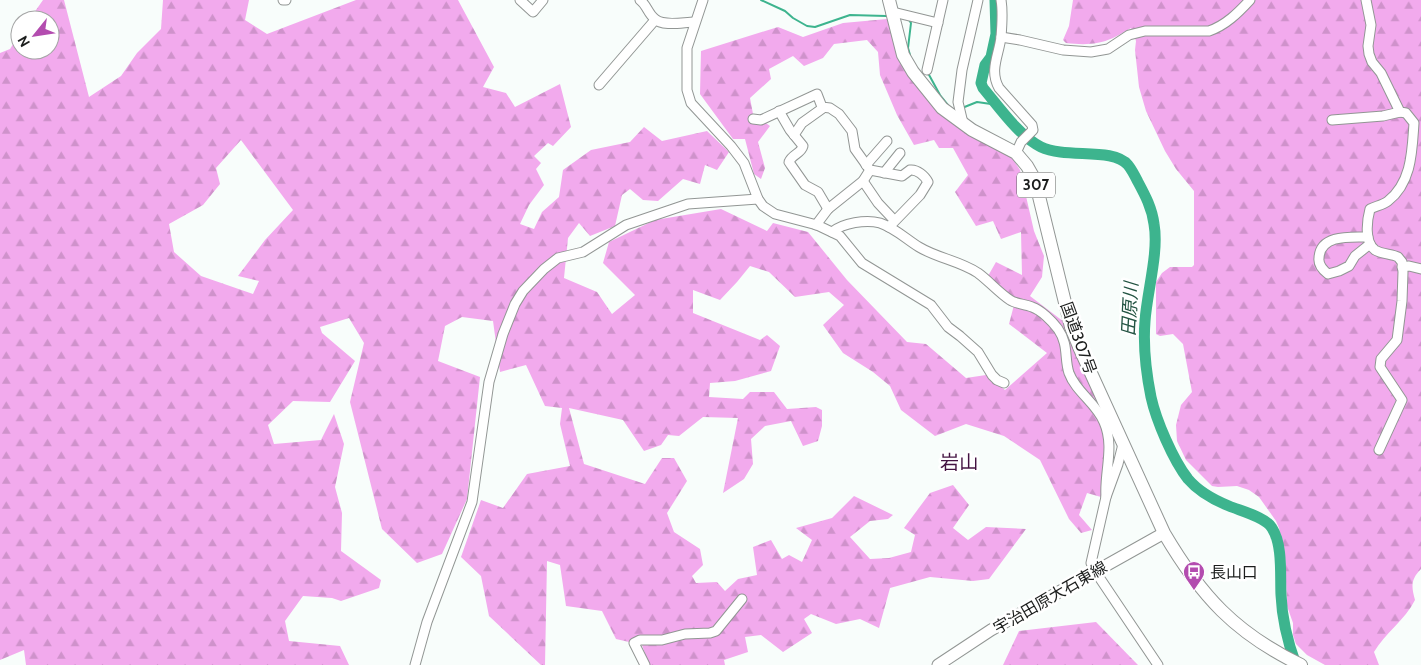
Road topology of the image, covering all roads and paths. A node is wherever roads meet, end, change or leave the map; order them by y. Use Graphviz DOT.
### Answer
graph roads {
  1 [pos="520,0"];
  2 [pos="543,0"];
  3 [pos="640,0"];
  4 [pos="703,0"];
  5 [pos="943,0"];
  6 [pos="978,0"];
  7 [pos="1001,0"];
  8 [pos="1250,0"];
  9 [pos="1366,0"];
  10 [pos="890,6"];
  11 [pos="655,20"];
  12 [pos="694,22"];
  13 [pos="938,23"];
  14 [pos="1001,37"];
  15 [pos="927,70"];
  16 [pos="599,85"];
  17 [pos="823,108"];
  18 [pos="778,111"];
  19 [pos="1400,112"];
  20 [pos="961,114"];
  21 [pos="753,119"];
  22 [pos="1332,120"];
  23 [pos="794,135"];
  24 [pos="886,141"];
  25 [pos="1019,147"];
  26 [pos="900,153"];
  27 [pos="868,168"];
  28 [pos="884,173"];
  29 [pos="863,181"];
  30 [pos="758,199"];
  31 [pos="828,209"];
  32 [pos="891,224"];
  33 [pos="816,225"];
  34 [pos="832,232"];
  35 [pos="1369,240"];
  36 [pos="1402,267"];
  37 [pos="1421,269"];
  38 [pos="1004,383"];
  39 [pos="1123,443"];
  40 [pos="1379,450"];
  41 [pos="1106,497"];
  42 [pos="1164,533"];
  43 [pos="1094,570"];
  44 [pos="742,599"];
  45 [pos="415,665"];
  46 [pos="645,665"];
  47 [pos="938,665"];
  48 [pos="1158,665"];
  49 [pos="1301,665"];
  1 -- 2 [label="street"];
  3 -- 11 [label="street"];
  4 -- 12 [label="street"];
  5 -- 13 [label="street"];
  6 -- 20 [label="street"];
  7 -- 14 [label="street"];
  8 -- 14 [label="street"];
  9 -- 19 [label="street"];
  10 -- 13 [label="street"];
  10 -- 20 [label="highway, 国道307号 / 307"];
  11 -- 12 [label="street"];
  11 -- 16 [label="street"];
  12 -- 30 [label="street"];
  13 -- 15 [label="street"];
  14 -- 25 [label="street"];
  17 -- 18 [label="street"];
  17 -- 23 [label="street"];
  17 -- 27 [label="street"];
  18 -- 21 [label="street"];
  18 -- 23 [label="street"];
  19 -- 22 [label="street"];
  19 -- 35 [label="street"];
  20 -- 25 [label="highway, 国道307号 / 307"];
  23 -- 31 [label="street"];
  24 -- 27 [label="street"];
  25 -- 39 [label="highway, 国道307号 / 307"];
  26 -- 28 [label="street"];
  27 -- 28 [label="street"];
  27 -- 29 [label="street"];
  28 -- 32 [label="street"];
  29 -- 31 [label="street"];
  29 -- 32 [label="street"];
  30 -- 33 [label="street"];
  30 -- 45 [label="street"];
  31 -- 33 [label="street"];
  32 -- 34 [label="street"];
  32 -- 41 [label="street"];
  33 -- 34 [label="street"];
  34 -- 38 [label="street"];
  35 -- 35 [label="street"];
  35 -- 36 [label="street"];
  36 -- 37 [label="street"];
  36 -- 40 [label="street"];
  39 -- 41 [label="street"];
  39 -- 42 [label="highway, 国道307号 / 307"];
  41 -- 43 [label="street"];
  42 -- 43 [label="main road, 宇治田原大石東線"];
  42 -- 49 [label="highway, 国道307号 / 307"];
  43 -- 47 [label="main road, 宇治田原大石東線"];
  43 -- 48 [label="street"];
  44 -- 46 [label="street"];
}
